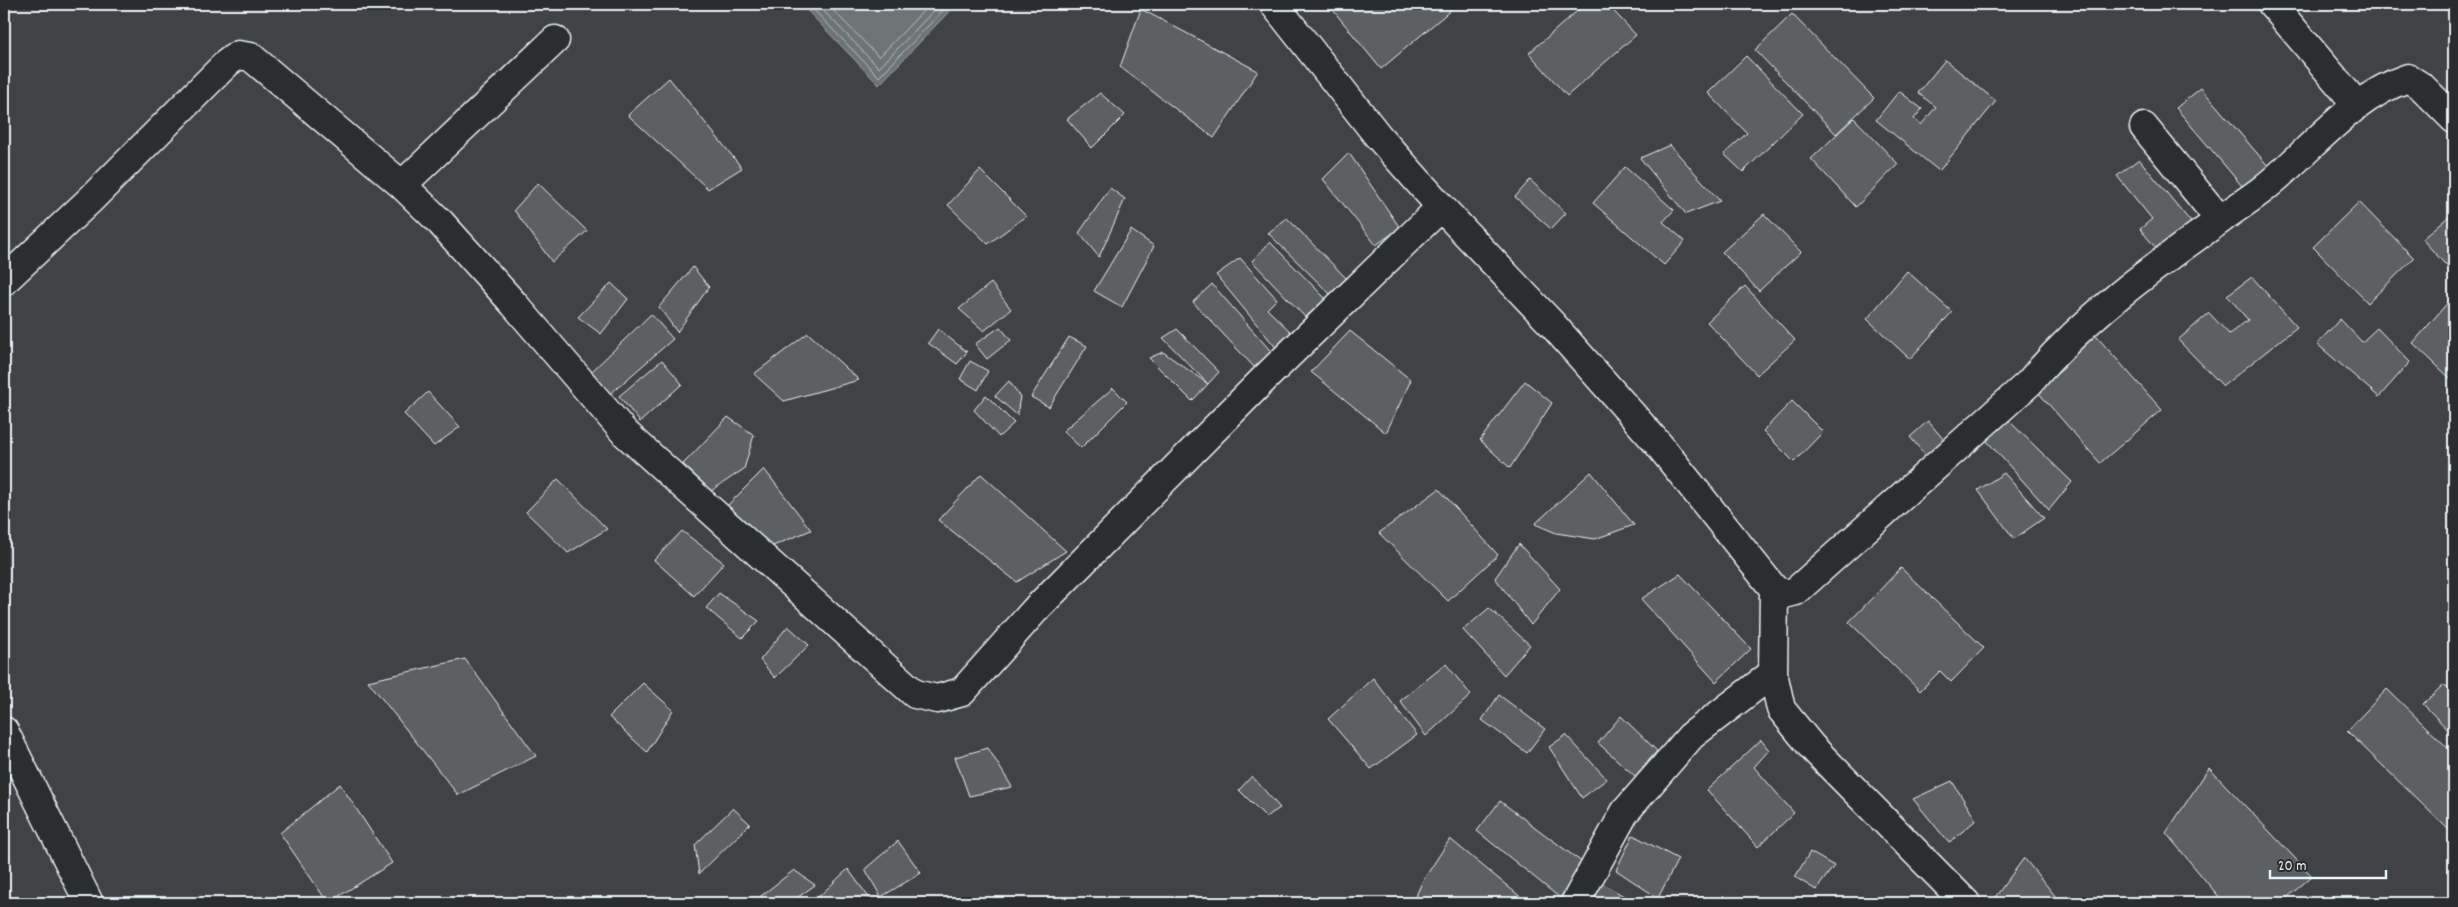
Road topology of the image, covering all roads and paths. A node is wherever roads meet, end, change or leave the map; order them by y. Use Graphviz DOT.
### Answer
graph roads {
  1 [pos="1274,4"];
  2 [pos="2272,4"];
  3 [pos="555,40"];
  4 [pos="2357,105"];
  5 [pos="2454,119"];
  6 [pos="2144,127"];
  7 [pos="402,185"];
  8 [pos="1441,207"];
  9 [pos="2220,220"];
  10 [pos="4,281"];
  11 [pos="1774,590"];
  12 [pos="1773,674"];
  13 [pos="4,731"];
  14 [pos="88,903"];
  15 [pos="1575,903"];
  16 [pos="1966,903"];
  1 -- 8 [label="street"];
  2 -- 4 [label="street"];
  3 -- 7 [label="street"];
  4 -- 5 [label="street"];
  4 -- 9 [label="street"];
  6 -- 9 [label="street"];
  7 -- 8 [label="street"];
  7 -- 10 [label="street"];
  8 -- 11 [label="street"];
  9 -- 11 [label="street"];
  11 -- 12 [label="street"];
  12 -- 15 [label="street"];
  12 -- 16 [label="street"];
  13 -- 14 [label="street"];
}
